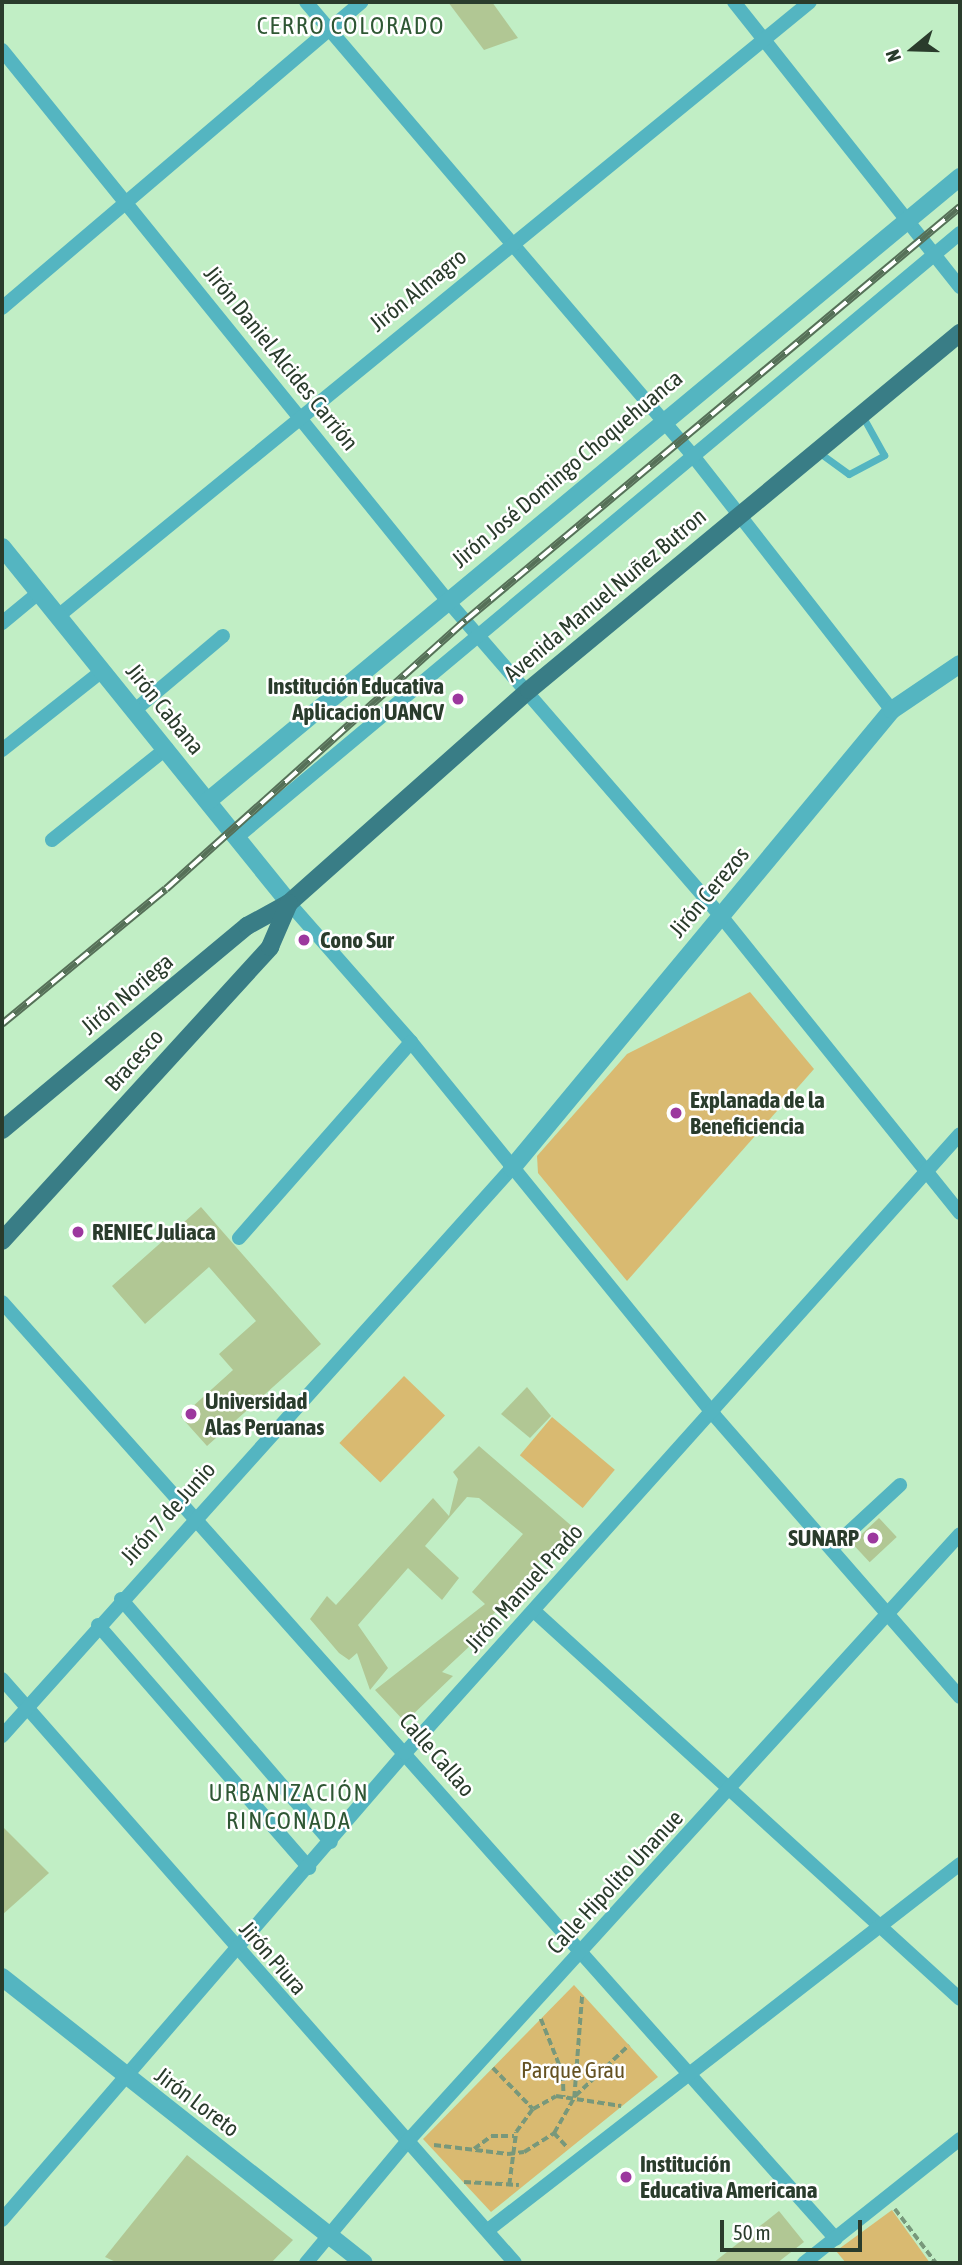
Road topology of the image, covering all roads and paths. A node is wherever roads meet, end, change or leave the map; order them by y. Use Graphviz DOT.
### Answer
graph roads {
  1 [pos="306,2"];
  2 [pos="361,2"];
  3 [pos="734,2"];
  4 [pos="810,2"];
  5 [pos="328,29"];
  6 [pos="765,39"];
  7 [pos="2,50"];
  8 [pos="960,177"];
  9 [pos="124,202"];
  10 [pos="908,220"];
  11 [pos="960,233"];
  12 [pos="511,243"];
  13 [pos="933,255"];
  14 [pos="960,287"];
  15 [pos="2,308"];
  16 [pos="960,332"];
  17 [pos="861,414"];
  18 [pos="301,416"];
  19 [pos="663,420"];
  20 [pos="816,451"];
  21 [pos="694,457"];
  22 [pos="738,516"];
  23 [pos="2,547"];
  24 [pos="37,594"];
  25 [pos="447,600"];
  26 [pos="57,618"];
  27 [pos="2,623"];
  28 [pos="478,634"];
  29 [pos="223,636"];
  30 [pos="960,664"];
  31 [pos="102,671"];
  32 [pos="529,690"];
  33 [pos="135,710"];
  34 [pos="892,710"];
  35 [pos="167,748"];
  36 [pos="2,750"];
  37 [pos="208,801"];
  38 [pos="236,838"];
  39 [pos="52,840"];
  40 [pos="289,903"];
  41 [pos="721,916"];
  42 [pos="411,1042"];
  43 [pos="2,1130"];
  44 [pos="960,1134"];
  45 [pos="512,1168"];
  46 [pos="923,1170"];
  47 [pos="960,1213"];
  48 [pos="239,1238"];
  49 [pos="2,1241"];
  50 [pos="2,1302"];
  51 [pos="714,1415"];
  52 [pos="900,1485"];
  53 [pos="197,1515"];
  54 [pos="960,1534"];
  55 [pos="834,1546"];
  56 [pos="121,1599"];
  57 [pos="534,1611"];
  58 [pos="890,1614"];
  59 [pos="98,1625"];
  60 [pos="2,1679"];
  61 [pos="960,1697"];
  62 [pos="26,1708"];
  63 [pos="2,1736"];
  64 [pos="405,1753"];
  65 [pos="734,1787"];
  66 [pos="331,1842"];
  67 [pos="960,1864"];
  68 [pos="309,1868"];
  69 [pos="881,1926"];
  70 [pos="238,1953"];
  71 [pos="579,1954"];
  72 [pos="2,1977"];
  73 [pos="582,1993"];
  74 [pos="960,1999"];
  75 [pos="541,2019"];
  76 [pos="629,2045"];
  77 [pos="493,2068"];
  78 [pos="684,2075"];
  79 [pos="128,2080"];
  80 [pos="564,2096"];
  81 [pos="574,2098"];
  82 [pos="621,2106"];
  83 [pos="533,2109"];
  84 [pos="554,2133"];
  85 [pos="515,2136"];
  86 [pos="960,2139"];
  87 [pos="406,2143"];
  88 [pos="428,2145"];
  89 [pos="569,2149"];
  90 [pos="472,2150"];
  91 [pos="512,2154"];
  92 [pos="462,2181"];
  93 [pos="509,2185"];
  94 [pos="523,2186"];
  95 [pos="888,2199"];
  96 [pos="2,2220"];
  97 [pos="488,2230"];
  98 [pos="331,2236"];
  99 [pos="836,2239"];
  100 [pos="306,2263"];
  101 [pos="364,2263"];
  102 [pos="515,2263"];
  103 [pos="804,2263"];
  104 [pos="936,2263"];
  1 -- 5 [label="street"];
  2 -- 5 [label="street"];
  3 -- 6 [label="street"];
  4 -- 6 [label="street, Jirón Almagro"];
  5 -- 9 [label="street"];
  5 -- 12 [label="street"];
  6 -- 10 [label="street"];
  6 -- 12 [label="street, Jirón Almagro"];
  7 -- 9 [label="street, Jirón Daniel Alcides Carrión"];
  8 -- 10 [label="street, Jirón José Domingo Choquehuanca"];
  9 -- 15 [label="street"];
  9 -- 18 [label="street, Jirón Daniel Alcides Carrión"];
  10 -- 13 [label="street"];
  10 -- 19 [label="street, Jirón José Domingo Choquehuanca"];
  11 -- 13 [label="street"];
  12 -- 18 [label="street, Jirón Almagro"];
  12 -- 19 [label="street"];
  13 -- 14 [label="street"];
  13 -- 21 [label="street"];
  16 -- 17 [label="main road, Avenida Manuel Nuñez Butron"];
  17 -- 20 [label="main road, Avenida Manuel Nuñez Butron"];
  17 -- 20 [label="lane"];
  18 -- 25 [label="street, Jirón Daniel Alcides Carrión"];
  18 -- 26 [label="street, Jirón Almagro"];
  19 -- 21 [label="street"];
  19 -- 25 [label="street, Jirón José Domingo Choquehuanca"];
  20 -- 22 [label="main road, Avenida Manuel Nuñez Butron"];
  21 -- 22 [label="street"];
  21 -- 28 [label="street"];
  22 -- 32 [label="main road, Avenida Manuel Nuñez Butron"];
  22 -- 34 [label="street"];
  23 -- 24 [label="street, Jirón Cabana"];
  24 -- 26 [label="street, Jirón Cabana"];
  24 -- 27 [label="street"];
  25 -- 28 [label="street, Jirón Daniel Alcides Carrión"];
  25 -- 37 [label="street, Jirón José Domingo Choquehuanca"];
  26 -- 31 [label="street, Jirón Cabana"];
  28 -- 32 [label="street, Jirón Daniel Alcides Carrión"];
  28 -- 38 [label="street"];
  29 -- 33 [label="street"];
  30 -- 34 [label="street, Jirón Cerezos"];
  31 -- 33 [label="street, Jirón Cabana"];
  31 -- 36 [label="street"];
  32 -- 40 [label="main road, Avenida Manuel Nuñez Butron"];
  32 -- 41 [label="street, Jirón Daniel Alcides Carrión"];
  33 -- 35 [label="street, Jirón Cabana"];
  34 -- 41 [label="street, Jirón Cerezos"];
  35 -- 37 [label="street, Jirón Cabana"];
  35 -- 39 [label="street"];
  37 -- 38 [label="street, Jirón Cabana"];
  38 -- 40 [label="street, Jirón Cabana"];
  40 -- 42 [label="street"];
  40 -- 43 [label="main road, Jirón Noriega"];
  40 -- 49 [label="main road, Bracesco"];
  41 -- 45 [label="street, Jirón Cerezos"];
  41 -- 46 [label="street, Jirón Daniel Alcides Carrión"];
  42 -- 45 [label="street"];
  42 -- 48 [label="street"];
  44 -- 46 [label="street, Jirón Manuel Prado"];
  45 -- 51 [label="street"];
  45 -- 53 [label="street, Jirón 7 de Junio"];
  46 -- 47 [label="street, Jirón Daniel Alcides Carrión"];
  46 -- 51 [label="street, Jirón Manuel Prado"];
  50 -- 53 [label="street, Calle Callao"];
  51 -- 55 [label="street"];
  51 -- 57 [label="street, Jirón Manuel Prado"];
  52 -- 55 [label="street"];
  53 -- 56 [label="street, Jirón 7 de Junio"];
  53 -- 64 [label="street, Calle Callao"];
  54 -- 58 [label="street, Calle Hipolito Unanue"];
  55 -- 58 [label="street"];
  56 -- 59 [label="street, Jirón 7 de Junio"];
  56 -- 66 [label="street"];
  57 -- 64 [label="street, Jirón Manuel Prado"];
  57 -- 65 [label="street"];
  58 -- 61 [label="street"];
  58 -- 65 [label="street, Calle Hipolito Unanue"];
  59 -- 62 [label="street, Jirón 7 de Junio"];
  59 -- 68 [label="street"];
  60 -- 62 [label="street, Jirón Piura"];
  62 -- 63 [label="street, Jirón 7 de Junio"];
  62 -- 70 [label="street, Jirón Piura"];
  64 -- 66 [label="street, Jirón Manuel Prado"];
  64 -- 71 [label="street, Calle Callao"];
  65 -- 69 [label="street"];
  65 -- 71 [label="street, Calle Hipolito Unanue"];
  66 -- 68 [label="street, Jirón Manuel Prado"];
  67 -- 69 [label="street"];
  68 -- 70 [label="street, Jirón Manuel Prado"];
  69 -- 74 [label="street"];
  69 -- 78 [label="street"];
  70 -- 79 [label="street, Jirón Manuel Prado"];
  70 -- 87 [label="street, Jirón Piura"];
  71 -- 78 [label="street, Calle Callao"];
  71 -- 87 [label="street, Calle Hipolito Unanue"];
  72 -- 79 [label="street, Jirón Loreto"];
  73 -- 81 [label="path"];
  75 -- 80 [label="path"];
  76 -- 81 [label="path"];
  77 -- 83 [label="path"];
  78 -- 97 [label="street"];
  78 -- 99 [label="street, Calle Callao"];
  79 -- 96 [label="street, Jirón Manuel Prado"];
  79 -- 98 [label="street, Jirón Loreto"];
  80 -- 81 [label="path"];
  80 -- 83 [label="path"];
  81 -- 82 [label="path"];
  81 -- 84 [label="path"];
  83 -- 85 [label="path"];
  84 -- 89 [label="path"];
  84 -- 91 [label="path"];
  85 -- 90 [label="path"];
  85 -- 91 [label="path"];
  86 -- 95 [label="street"];
  87 -- 97 [label="street, Jirón Piura"];
  87 -- 98 [label="street, Calle Hipolito Unanue"];
  88 -- 90 [label="path"];
  90 -- 91 [label="path"];
  91 -- 93 [label="path"];
  92 -- 93 [label="path"];
  93 -- 94 [label="path"];
  95 -- 99 [label="street"];
  95 -- 104 [label="path"];
  97 -- 102 [label="street, Jirón Piura"];
  98 -- 100 [label="street, Calle Hipolito Unanue"];
  98 -- 101 [label="street, Jirón Loreto"];
  99 -- 103 [label="street"];
}
